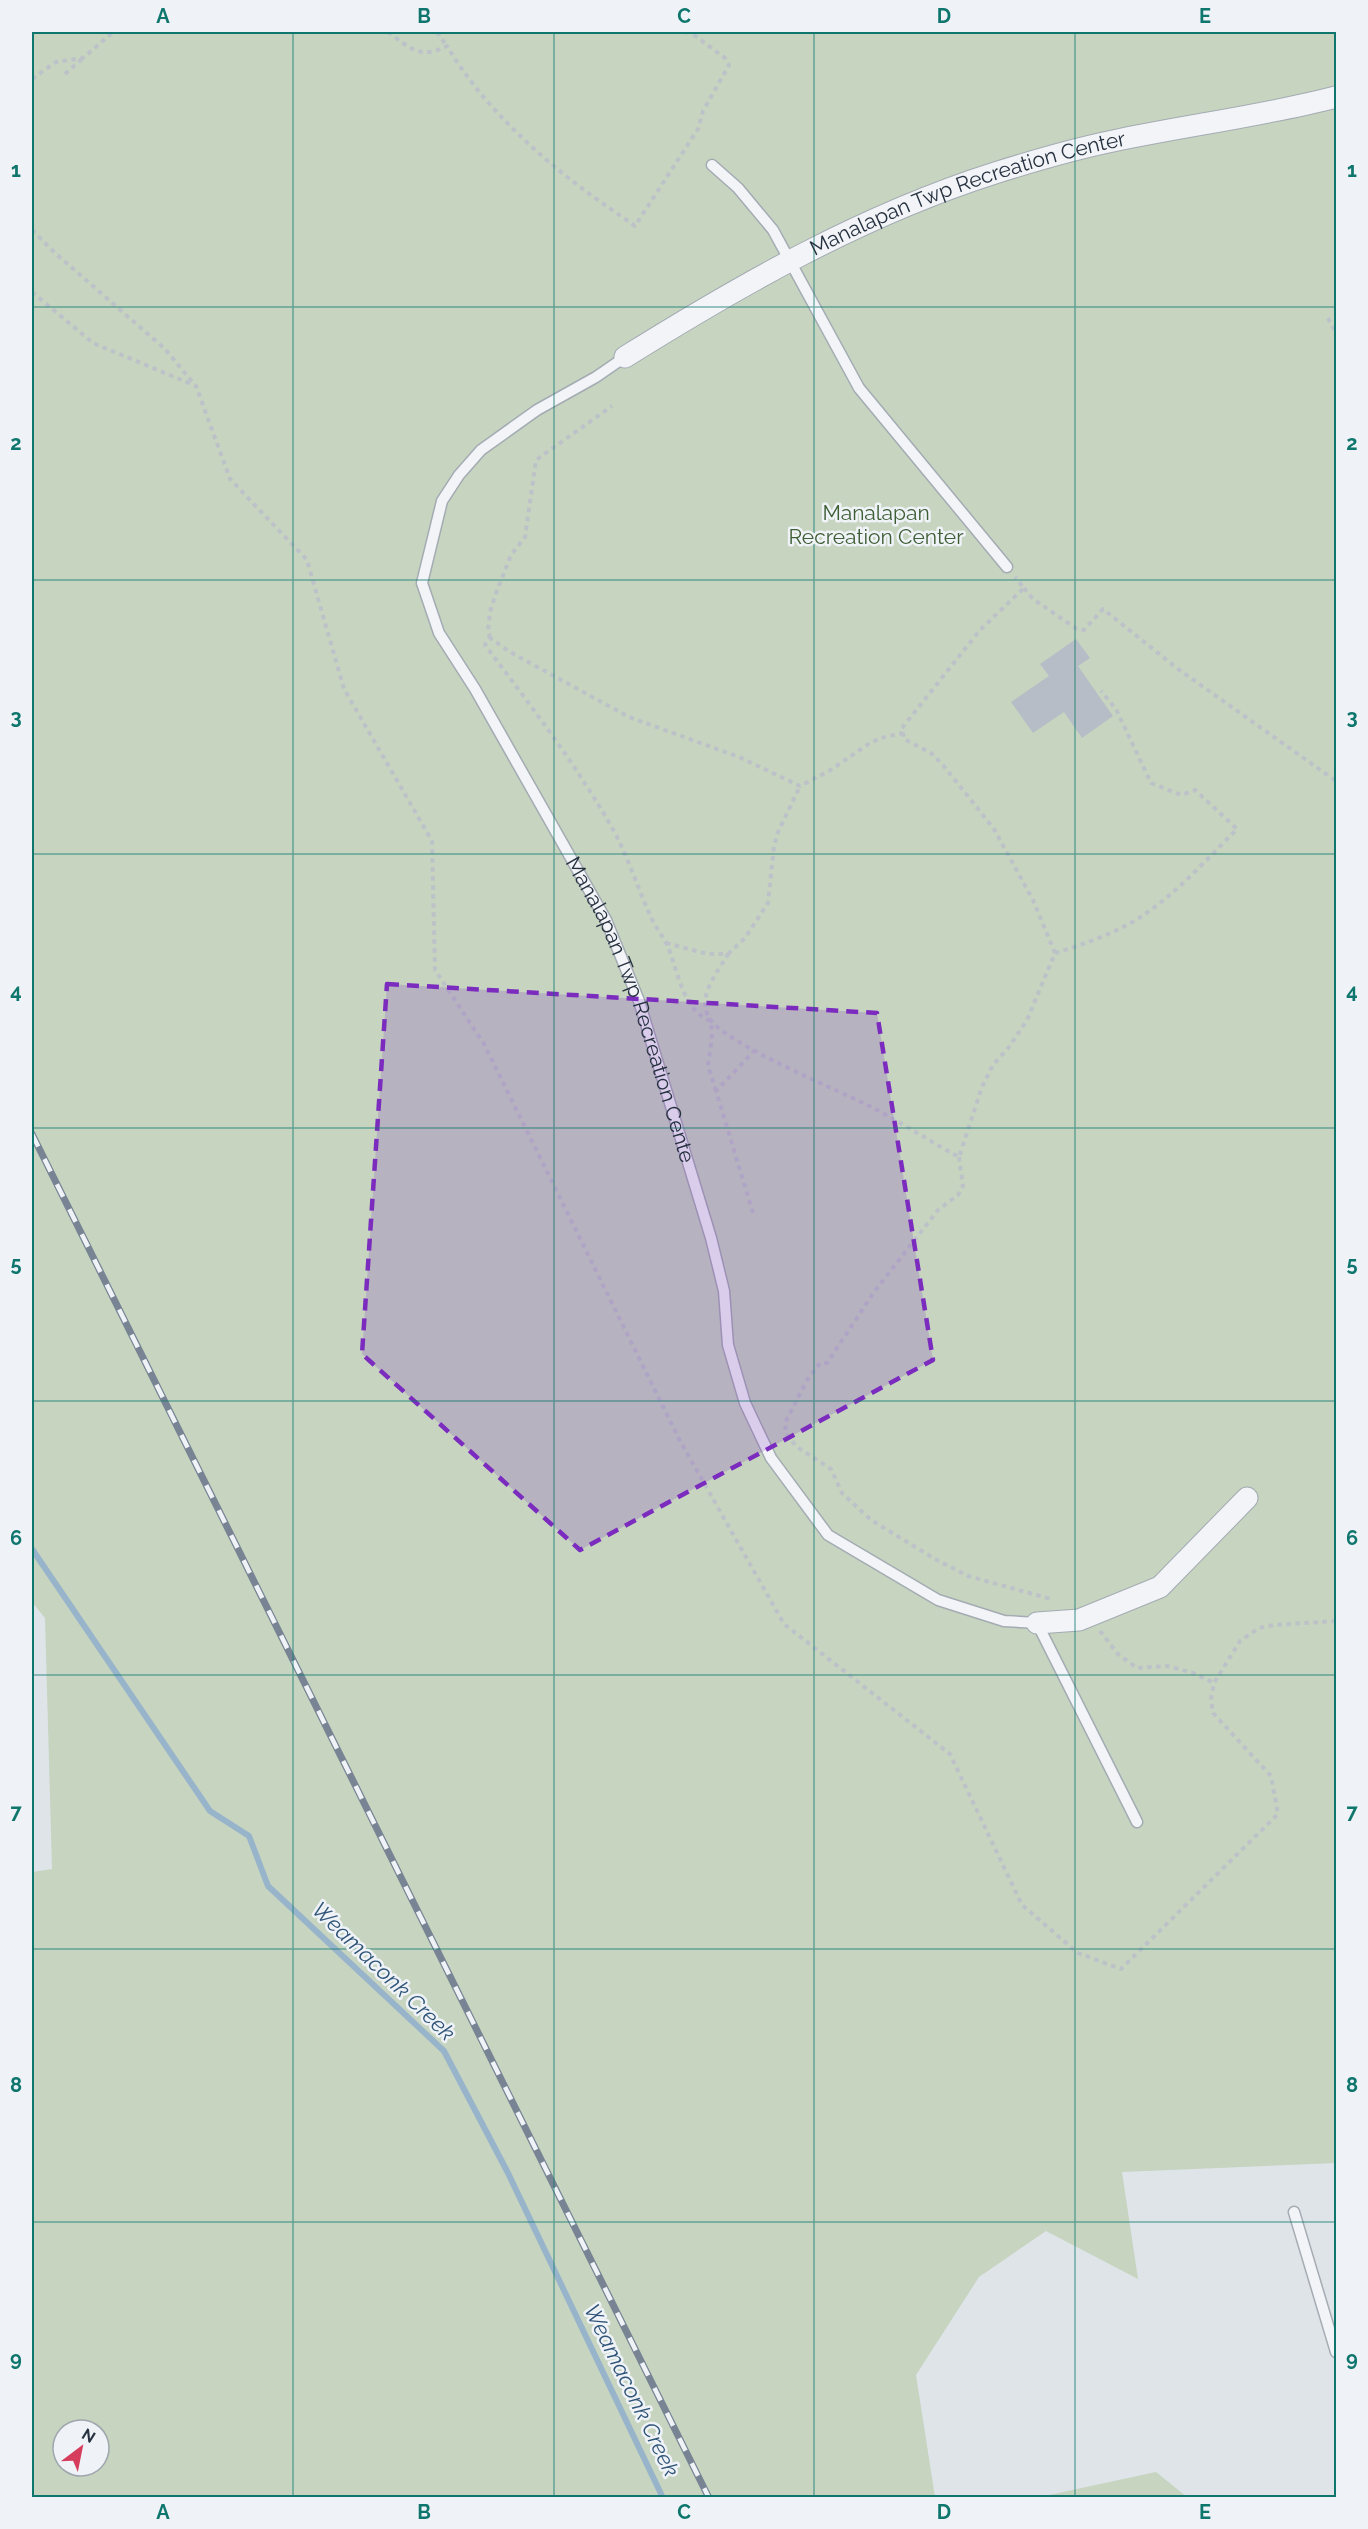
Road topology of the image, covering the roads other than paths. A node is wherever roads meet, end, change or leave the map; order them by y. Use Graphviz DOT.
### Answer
graph roads {
  1 [pos="1336,97"];
  2 [pos="712,165"];
  3 [pos="790,261"];
  4 [pos="625,357"];
  5 [pos="1007,567"];
  6 [pos="1247,1498"];
  7 [pos="1037,1623"];
  8 [pos="1137,1822"];
  9 [pos="1294,2212"];
  10 [pos="1336,2352"];
  1 -- 3 [label="street, Manalapan Twp Recreation Center"];
  2 -- 3 [label="lane"];
  3 -- 4 [label="street, Manalapan Twp Recreation Center"];
  3 -- 5 [label="lane"];
  4 -- 7 [label="lane, Manalapan Twp Recreation Cente"];
  6 -- 7 [label="street, Manalapan Twp Recreation Cente"];
  7 -- 8 [label="lane"];
  9 -- 10 [label="lane"];
}
